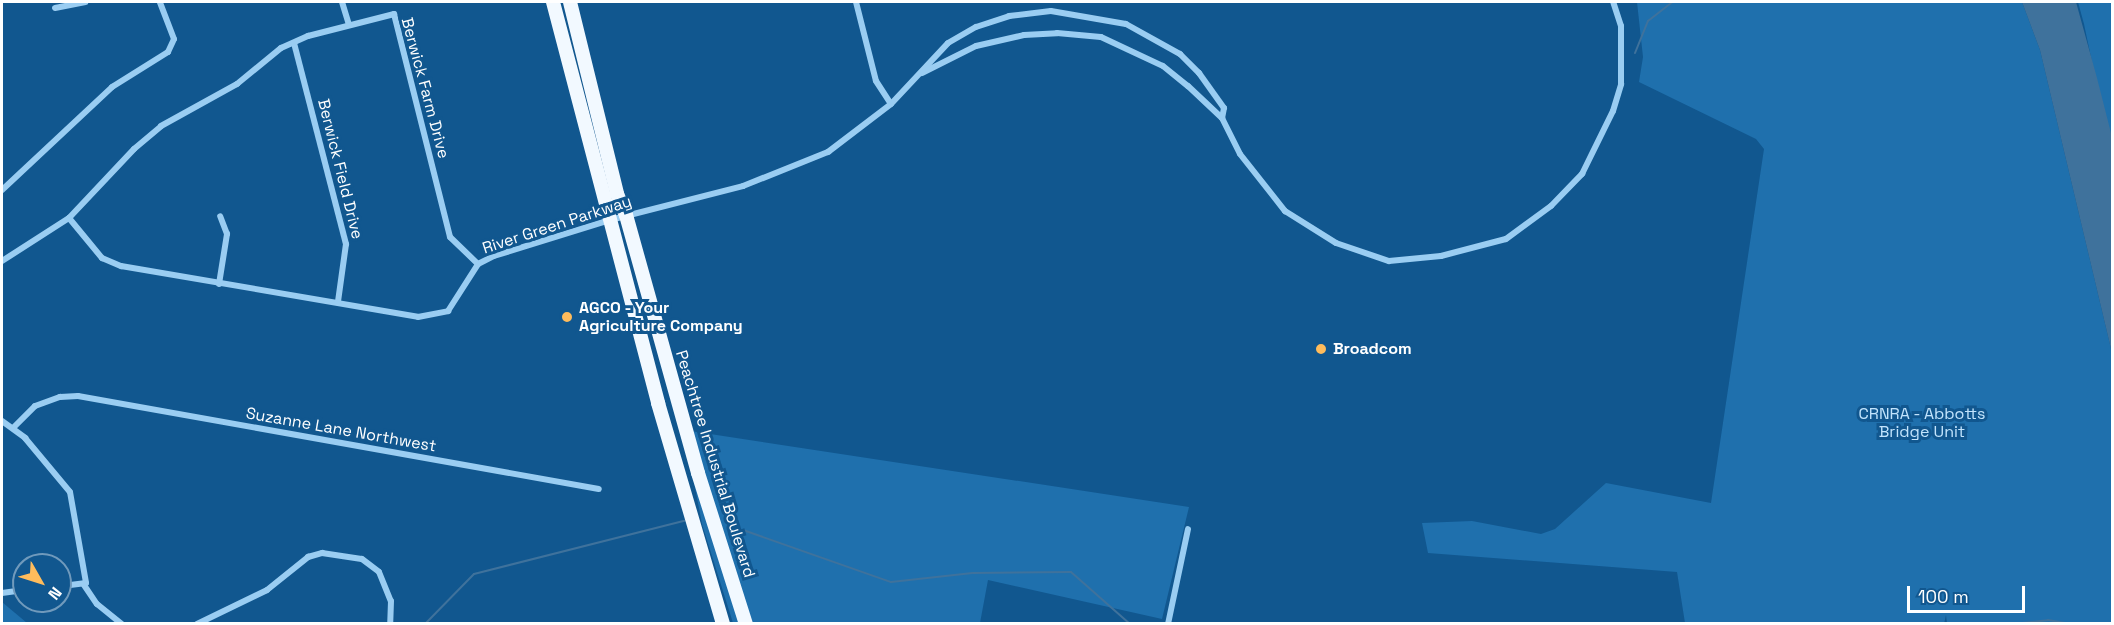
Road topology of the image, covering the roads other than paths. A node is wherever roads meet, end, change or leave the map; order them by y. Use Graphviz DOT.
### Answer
graph roads {
  1 [pos="85,2"];
  2 [pos="160,2"];
  3 [pos="342,2"];
  4 [pos="553,2"];
  5 [pos="570,2"];
  6 [pos="856,2"];
  7 [pos="1613,2"];
  8 [pos="55,8"];
  9 [pos="349,25"];
  10 [pos="294,43"];
  11 [pos="922,73"];
  12 [pos="891,104"];
  13 [pos="1222,118"];
  14 [pos="2,189"];
  15 [pos="626,215"];
  16 [pos="220,216"];
  17 [pos="69,218"];
  18 [pos="610,220"];
  19 [pos="2,261"];
  20 [pos="478,264"];
  21 [pos="219,284"];
  22 [pos="338,302"];
  23 [pos="2,421"];
  24 [pos="13,428"];
  25 [pos="599,489"];
  26 [pos="1188,529"];
  27 [pos="84,585"];
  28 [pos="72,586"];
  29 [pos="122,624"];
  30 [pos="197,624"];
  31 [pos="390,624"];
  32 [pos="723,624"];
  33 [pos="746,624"];
  34 [pos="1168,624"];
  1 -- 8 [label="street"];
  2 -- 14 [label="street"];
  3 -- 9 [label="street"];
  4 -- 18 [label="highway"];
  5 -- 15 [label="highway, Peachtree Industrial Boulevard"];
  6 -- 12 [label="street"];
  7 -- 13 [label="street, River Green Parkway"];
  9 -- 10 [label="street, Berwick Farm Drive"];
  9 -- 20 [label="street, Berwick Farm Drive"];
  10 -- 17 [label="street, Berwick Farm Drive"];
  10 -- 22 [label="street, Berwick Field Drive"];
  11 -- 12 [label="street, River Green Parkway"];
  11 -- 13 [label="street, River Green Parkway"];
  11 -- 13 [label="street, River Green Parkway"];
  12 -- 15 [label="street, River Green Parkway"];
  15 -- 18 [label="street, River Green Parkway"];
  15 -- 33 [label="highway, Peachtree Industrial Boulevard"];
  16 -- 21 [label="street"];
  17 -- 19 [label="street, Berwick Farm Drive"];
  17 -- 21 [label="street, River Green Parkway"];
  18 -- 20 [label="street, River Green Parkway"];
  18 -- 32 [label="highway"];
  20 -- 22 [label="street, River Green Parkway"];
  21 -- 22 [label="street, River Green Parkway"];
  23 -- 24 [label="street"];
  24 -- 25 [label="street, Suzanne Lane Northwest"];
  24 -- 27 [label="street"];
  26 -- 34 [label="street"];
  27 -- 28 [label="street"];
  27 -- 29 [label="street"];
  30 -- 31 [label="street"];
}
